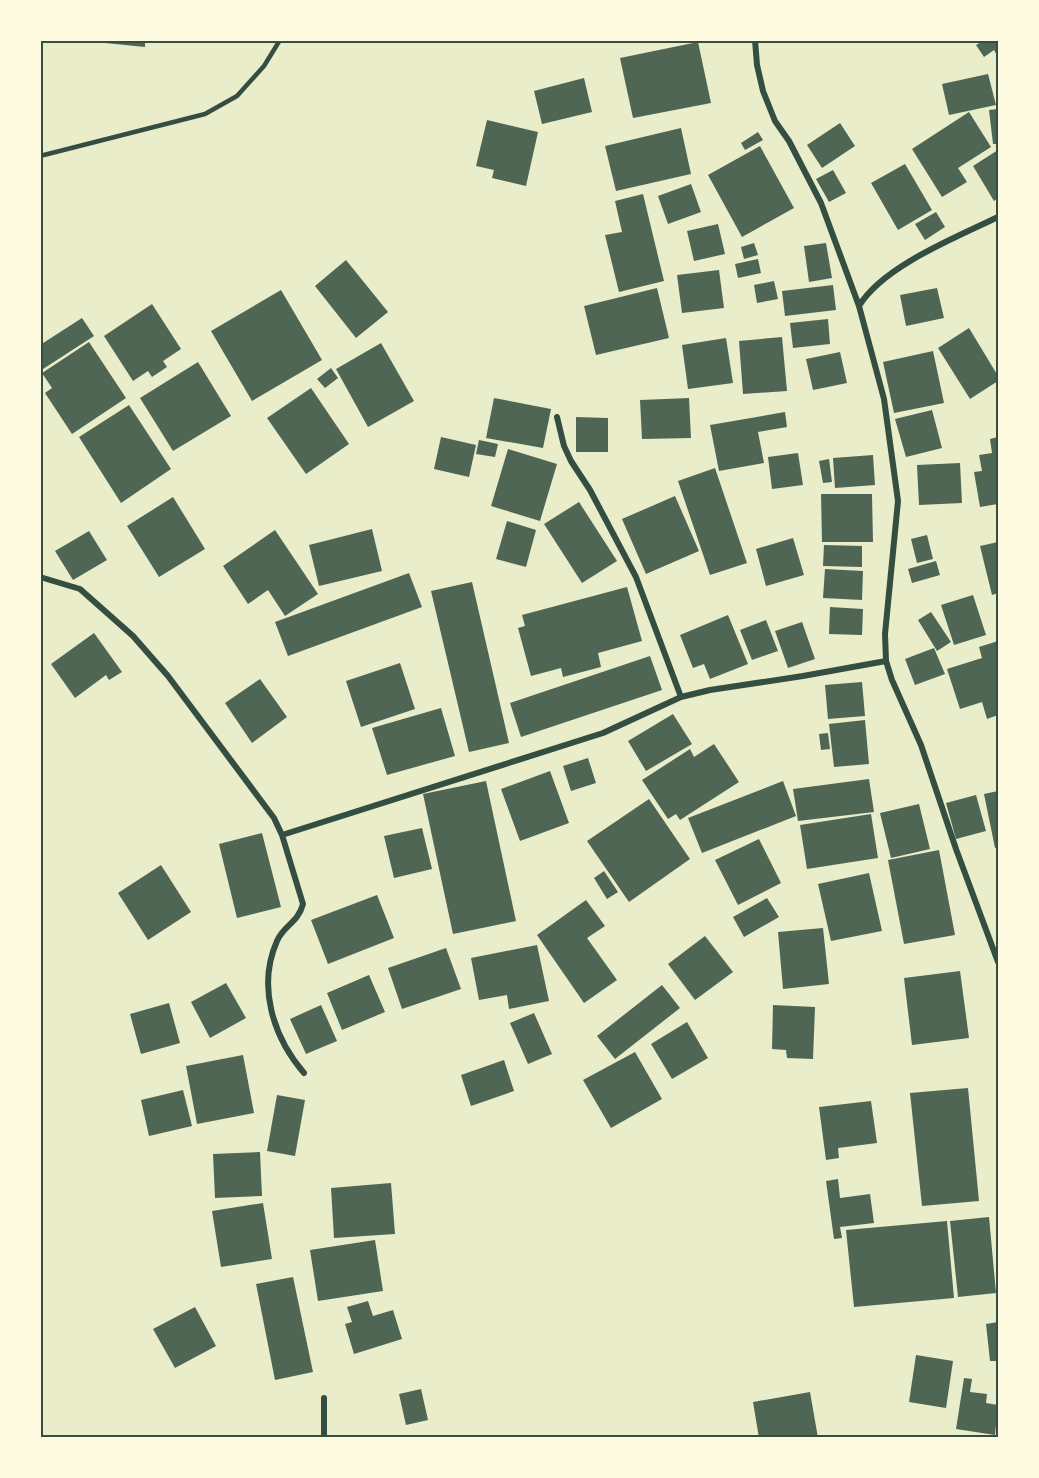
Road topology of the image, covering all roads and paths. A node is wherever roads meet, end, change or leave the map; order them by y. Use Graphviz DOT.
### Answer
graph roads {
  1 [pos="280,40"];
  2 [pos="755,40"];
  3 [pos="40,156"];
  4 [pos="999,217"];
  5 [pos="859,306"];
  6 [pos="557,417"];
  7 [pos="40,577"];
  8 [pos="886,660"];
  9 [pos="681,697"];
  10 [pos="282,835"];
  11 [pos="999,962"];
  12 [pos="304,1074"];
  13 [pos="324,1398"];
  14 [pos="324,1437"];
  1 -- 3 [label="lane"];
  2 -- 5 [label="street"];
  4 -- 5 [label="street"];
  5 -- 8 [label="street"];
  6 -- 9 [label="street"];
  7 -- 10 [label="street"];
  8 -- 9 [label="street"];
  8 -- 11 [label="street"];
  9 -- 10 [label="street"];
  10 -- 12 [label="street"];
  13 -- 14 [label="street"];
}
